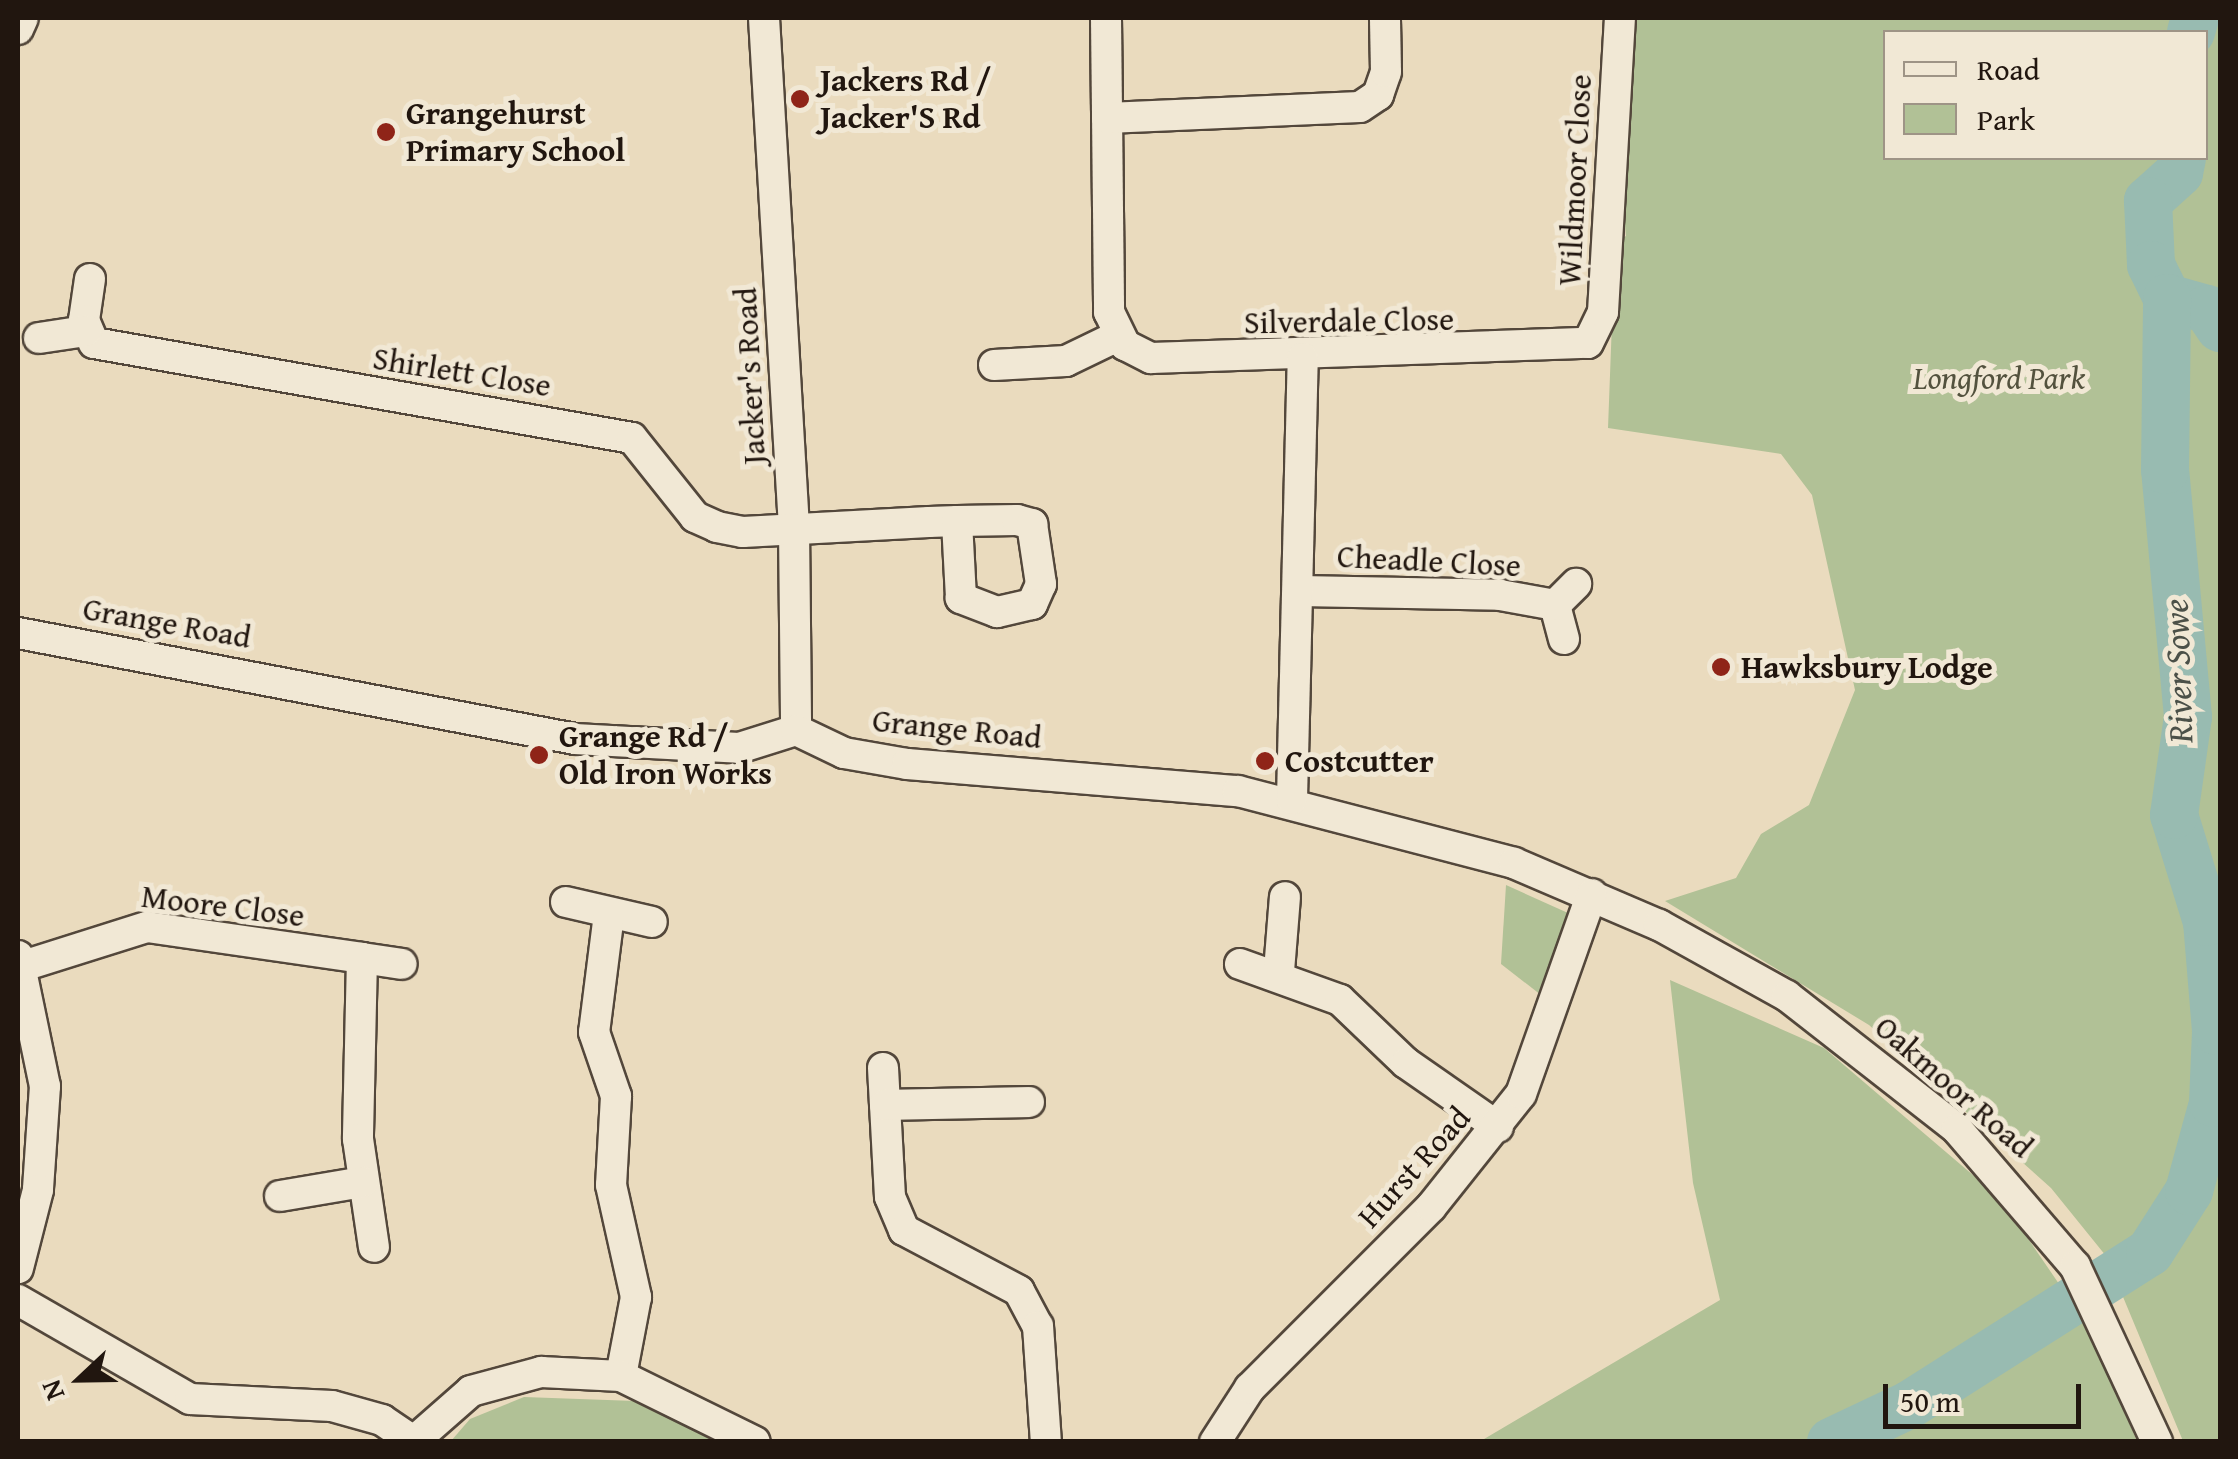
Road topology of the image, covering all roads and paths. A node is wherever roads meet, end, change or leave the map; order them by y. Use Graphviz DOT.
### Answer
graph roads {
  1 [pos="24,18"];
  2 [pos="764,18"];
  3 [pos="1106,18"];
  4 [pos="1385,18"];
  5 [pos="1620,18"];
  6 [pos="18,29"];
  7 [pos="1107,118"];
  8 [pos="90,278"];
  9 [pos="86,331"];
  10 [pos="1118,336"];
  11 [pos="39,338"];
  12 [pos="1588,343"];
  13 [pos="1304,358"];
  14 [pos="994,365"];
  15 [pos="957,521"];
  16 [pos="794,528"];
  17 [pos="1300,591"];
  18 [pos="18,633"];
  19 [pos="1564,639"];
  20 [pos="796,730"];
  21 [pos="1292,799"];
  22 [pos="1592,894"];
  23 [pos="1285,897"];
  24 [pos="566,902"];
  25 [pos="608,914"];
  26 [pos="652,922"];
  27 [pos="362,958"];
  28 [pos="20,961"];
  29 [pos="402,964"];
  30 [pos="1240,964"];
  31 [pos="1279,971"];
  32 [pos="884,1068"];
  33 [pos="1029,1102"];
  34 [pos="885,1105"];
  35 [pos="1498,1128"];
  36 [pos="31,1141"];
  37 [pos="364,1182"];
  38 [pos="280,1196"];
  39 [pos="374,1248"];
  40 [pos="18,1268"];
  41 [pos="18,1300"];
  42 [pos="621,1376"];
  43 [pos="413,1441"];
  44 [pos="755,1442"];
  45 [pos="1046,1442"];
  46 [pos="1215,1442"];
  47 [pos="2156,1442"];
  1 -- 6 [label="street"];
  2 -- 16 [label="street, Jacker's Road"];
  3 -- 7 [label="street"];
  4 -- 7 [label="street"];
  5 -- 12 [label="street, Wildmoor Close"];
  7 -- 10 [label="street"];
  8 -- 9 [label="street"];
  9 -- 11 [label="street"];
  9 -- 16 [label="street, Shirlett Close"];
  10 -- 13 [label="street, Silverdale Close"];
  10 -- 14 [label="street"];
  12 -- 13 [label="street, Silverdale Close"];
  13 -- 17 [label="street, Cheadle Close"];
  15 -- 16 [label="street, Shirlett Close"];
  16 -- 20 [label="street, Jacker's Road"];
  17 -- 19 [label="street, Cheadle Close"];
  17 -- 21 [label="street, Cheadle Close"];
  18 -- 20 [label="street, Grange Road"];
  20 -- 21 [label="street, Grange Road"];
  21 -- 22 [label="street, Grange Road"];
  22 -- 35 [label="street, Hurst Road"];
  22 -- 47 [label="street, Oakmoor Road"];
  23 -- 31 [label="street"];
  24 -- 25 [label="street"];
  25 -- 26 [label="street"];
  25 -- 42 [label="street"];
  27 -- 28 [label="street, Moore Close"];
  27 -- 29 [label="street, Moore Close"];
  27 -- 37 [label="street"];
  28 -- 36 [label="street"];
  30 -- 31 [label="street"];
  31 -- 35 [label="street"];
  32 -- 34 [label="street"];
  33 -- 34 [label="street"];
  34 -- 45 [label="street"];
  35 -- 46 [label="street, Hurst Road"];
  36 -- 40 [label="street"];
  37 -- 38 [label="street"];
  37 -- 39 [label="street"];
  41 -- 43 [label="street"];
  42 -- 43 [label="street"];
  42 -- 44 [label="street"];
}
